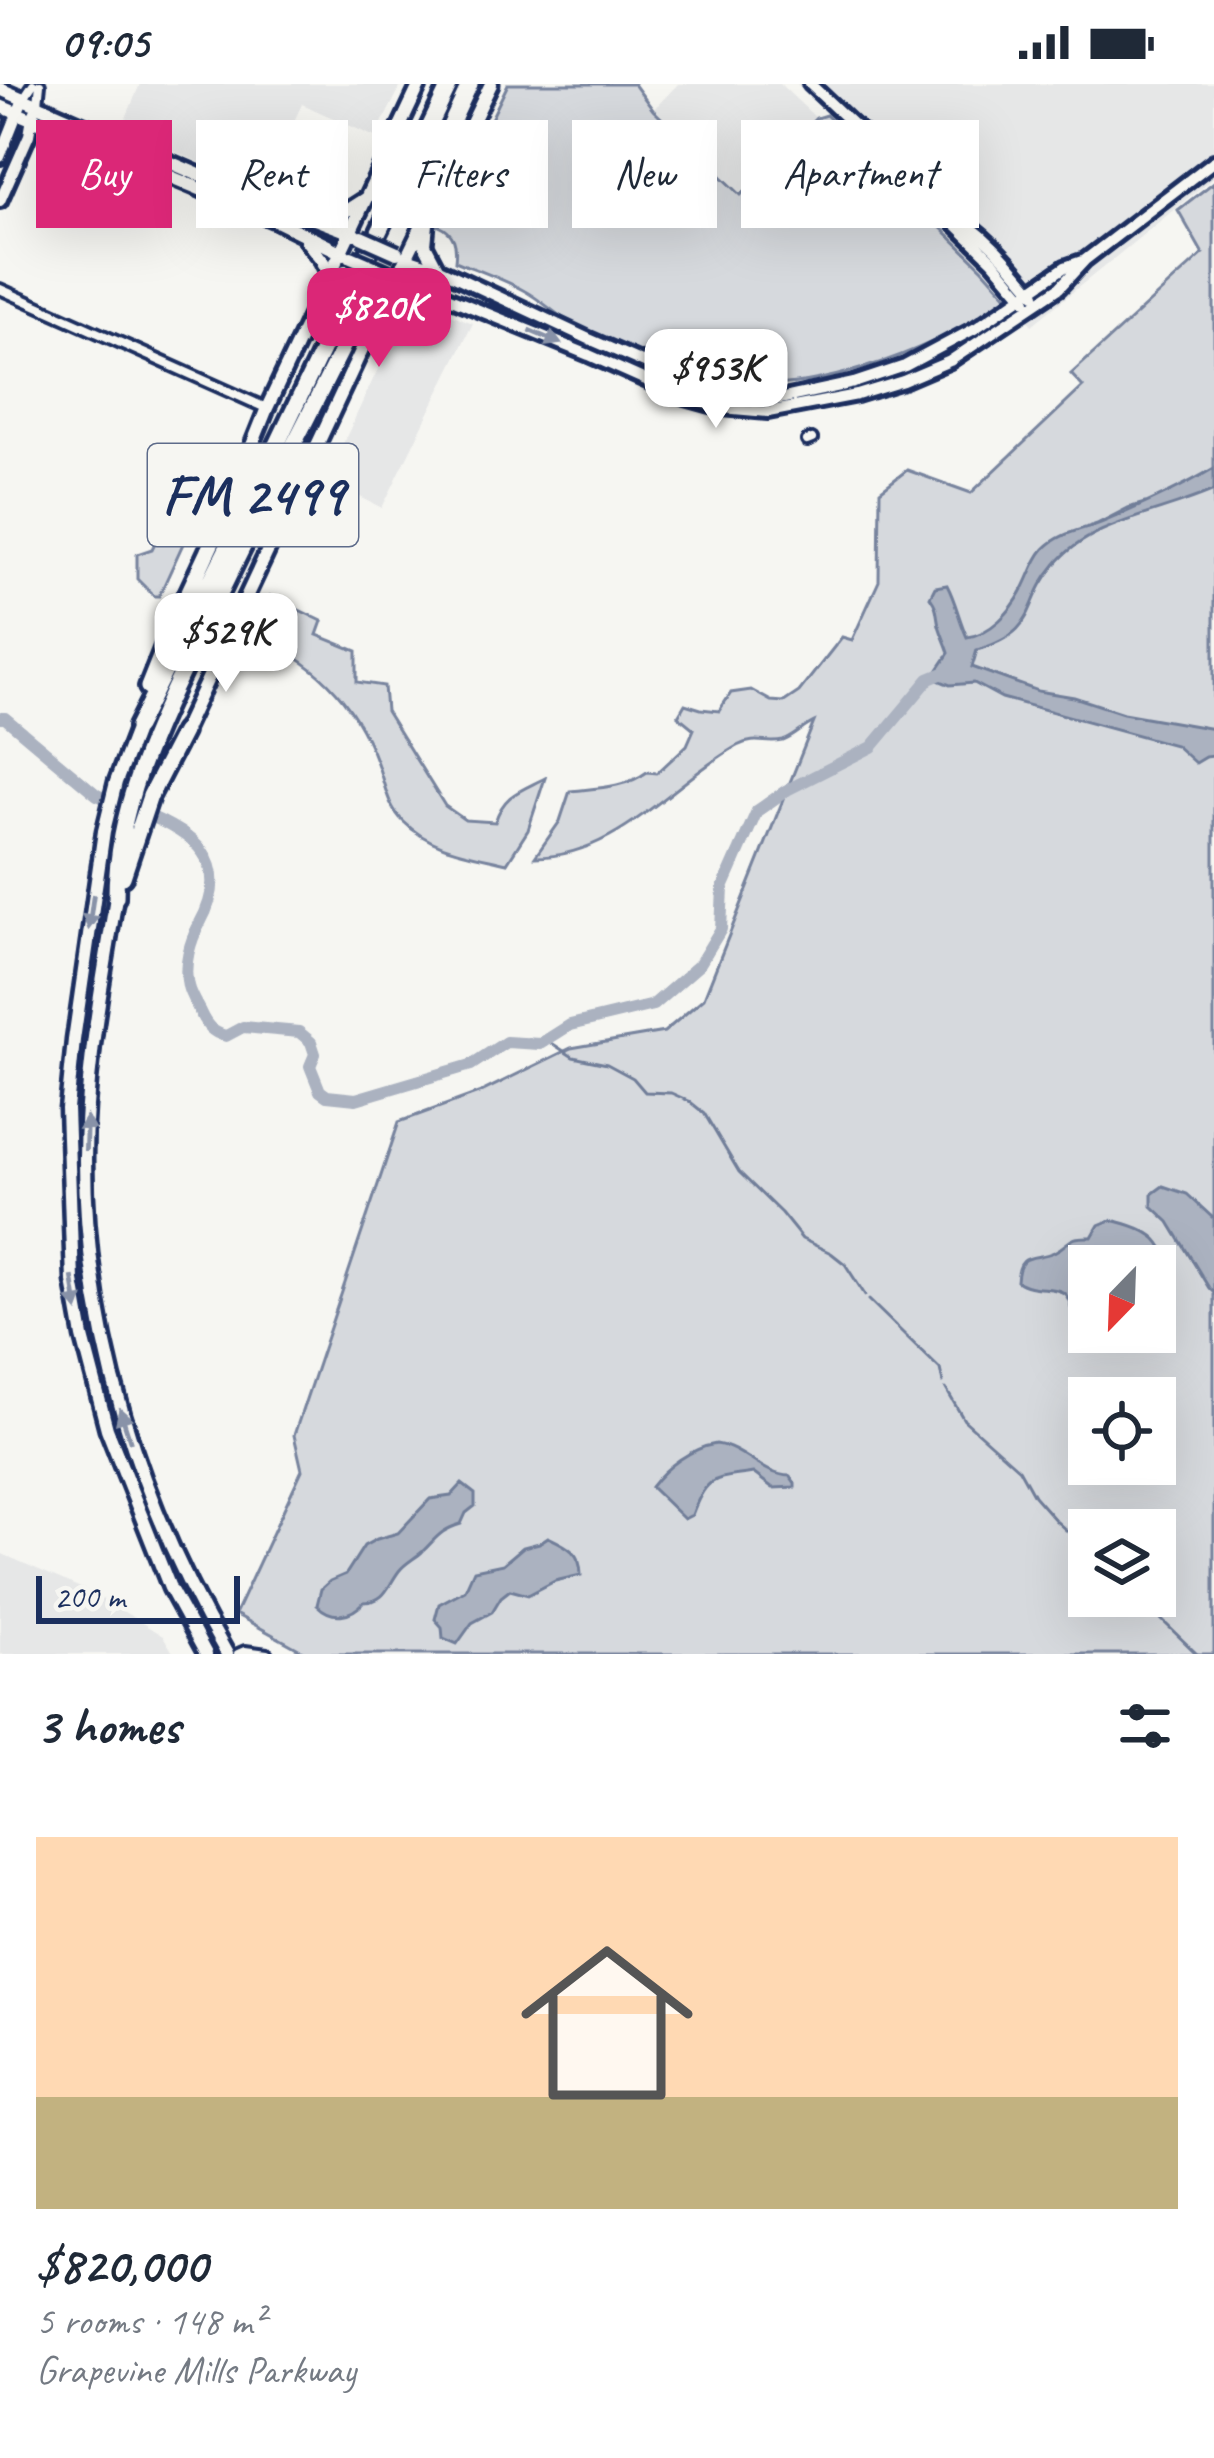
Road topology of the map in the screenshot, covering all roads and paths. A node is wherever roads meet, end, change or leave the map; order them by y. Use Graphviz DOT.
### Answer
graph roads {
  1 [pos="37,84"];
  2 [pos="420,84"];
  3 [pos="450,84"];
  4 [pos="470,84"];
  5 [pos="491,84"];
  6 [pos="810,84"];
  7 [pos="0,89"];
  8 [pos="0,106"];
  9 [pos="28,109"];
  10 [pos="474,120"];
  11 [pos="0,157"];
  12 [pos="1214,161"];
  13 [pos="196,180"];
  14 [pos="367,197"];
  15 [pos="0,202"];
  16 [pos="348,209"];
  17 [pos="291,228"];
  18 [pos="339,228"];
  19 [pos="419,228"];
  20 [pos="428,228"];
  21 [pos="297,231"];
  22 [pos="356,235"];
  23 [pos="402,256"];
  24 [pos="346,260"];
  25 [pos="1085,260"];
  26 [pos="437,268"];
  27 [pos="393,275"];
  28 [pos="329,277"];
  29 [pos="0,290"];
  30 [pos="1027,292"];
  31 [pos="1036,304"];
  32 [pos="382,308"];
  33 [pos="692,384"];
  34 [pos="686,398"];
  35 [pos="267,408"];
  36 [pos="220,525"];
  37 [pos="137,727"];
  38 [pos="183,732"];
  39 [pos="119,837"];
  40 [pos="116,897"];
  41 [pos="80,994"];
  42 [pos="98,1009"];
  43 [pos="111,1373"];
  44 [pos="93,1379"];
  45 [pos="203,1652"];
  46 [pos="227,1654"];
  47 [pos="238,1654"];
  48 [pos="267,1654"];
  1 -- 9 [label="street"];
  1 -- 9 [label="street"];
  2 -- 14 [label="main road"];
  3 -- 37 [label="highway, FM 2499"];
  4 -- 39 [label="highway, FM 2499"];
  5 -- 10 [label="main road"];
  6 -- 30 [label="street"];
  7 -- 9 [label="main road"];
  8 -- 9 [label="main road"];
  9 -- 11 [label="street"];
  9 -- 13 [label="main road"];
  9 -- 15 [label="street"];
  12 -- 25 [label="street"];
  14 -- 16 [label="main road"];
  14 -- 22 [label="main road"];
  17 -- 21 [label="main road"];
  18 -- 22 [label="main road"];
  19 -- 23 [label="main road"];
  20 -- 26 [label="main road"];
  21 -- 24 [label="main road"];
  21 -- 28 [label="main road"];
  22 -- 23 [label="main road, bridge"];
  22 -- 24 [label="main road"];
  23 -- 26 [label="street"];
  23 -- 27 [label="main road"];
  24 -- 27 [label="main road, bridge"];
  24 -- 28 [label="main road"];
  24 -- 32 [label="main road, bridge"];
  25 -- 30 [label="street"];
  25 -- 31 [label="street"];
  26 -- 33 [label="street"];
  27 -- 32 [label="main road"];
  27 -- 34 [label="street, one-way"];
  28 -- 35 [label="main road"];
  29 -- 35 [label="street"];
  30 -- 31 [label="street"];
  30 -- 33 [label="street"];
  31 -- 34 [label="street"];
  32 -- 38 [label="main road"];
  33 -- 34 [label="street"];
  35 -- 36 [label="main road"];
  36 -- 37 [label="highway"];
  37 -- 39 [label="main road, FM 2499"];
  38 -- 39 [label="highway"];
  39 -- 40 [label="highway"];
  39 -- 41 [label="main road, FM 2499, one-way"];
  40 -- 42 [label="main road"];
  41 -- 42 [label="main road"];
  41 -- 44 [label="main road, FM 2499, one-way"];
  43 -- 42 [label="main road, one-way"];
  43 -- 44 [label="main road"];
  46 -- 43 [label="main road, one-way"];
  44 -- 45 [label="main road, FM 2499"];
  47 -- 48 [label="street"];
}
